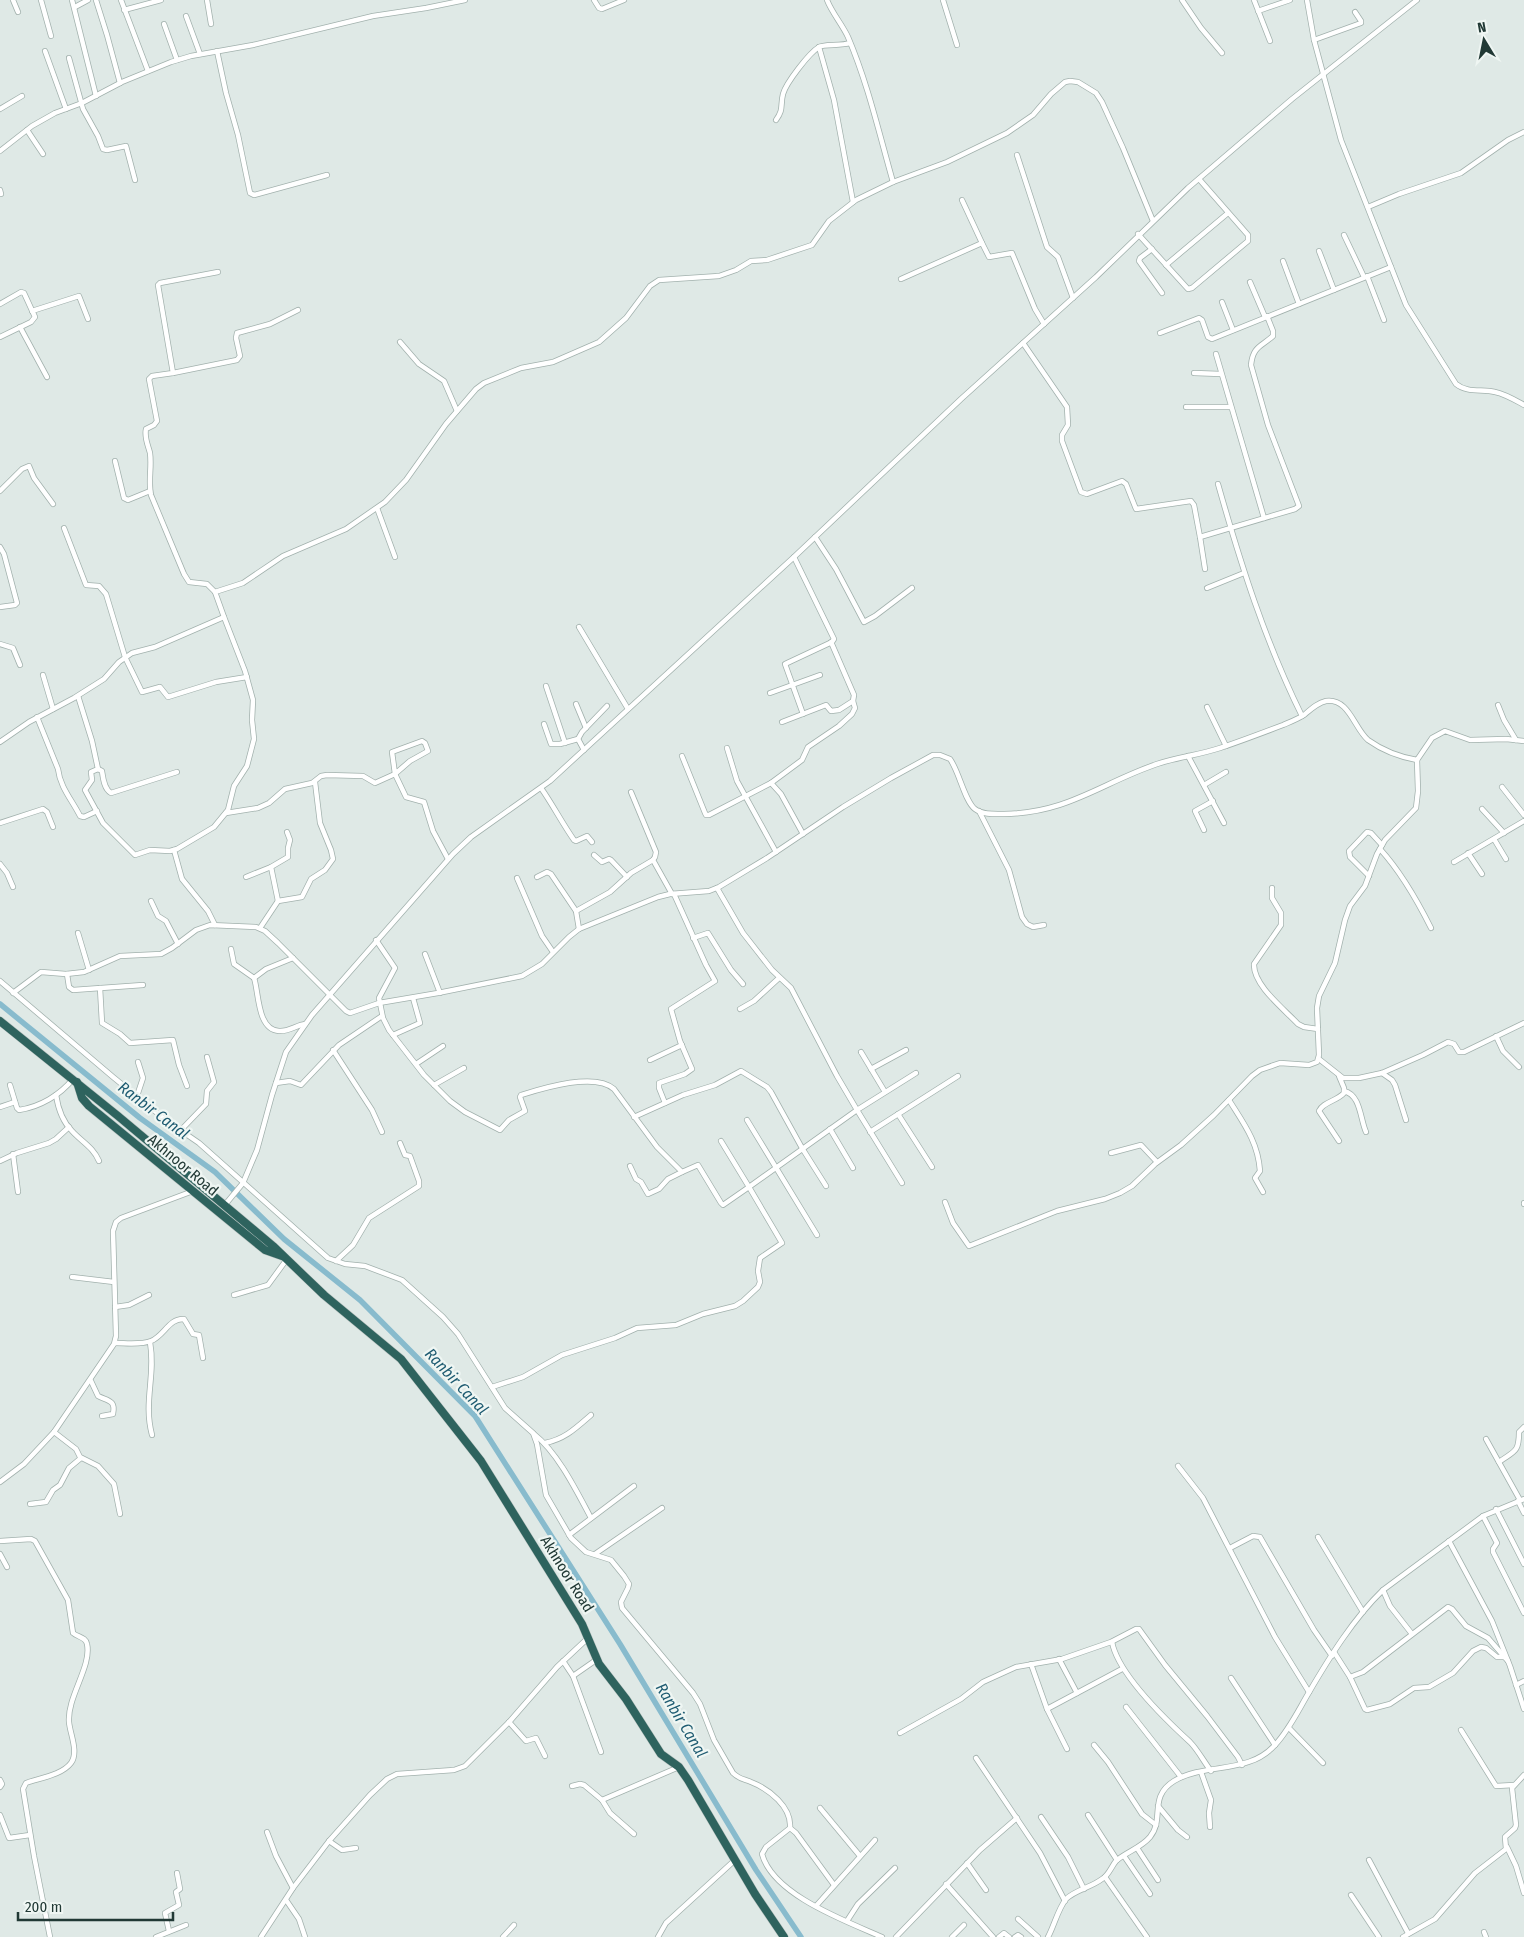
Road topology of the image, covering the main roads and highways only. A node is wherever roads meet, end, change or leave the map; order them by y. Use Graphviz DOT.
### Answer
graph roads {
  1 [pos="0,1021"];
  2 [pos="75,1081"];
  3 [pos="286,1258"];
  4 [pos="784,1937"];
  1 -- 2 [label="highway, Akhnoor Road"];
  2 -- 3 [label="highway, Akhnoor Road"];
  2 -- 3 [label="highway, Akhnoor Road"];
  3 -- 4 [label="highway, Akhnoor Road"];
}
